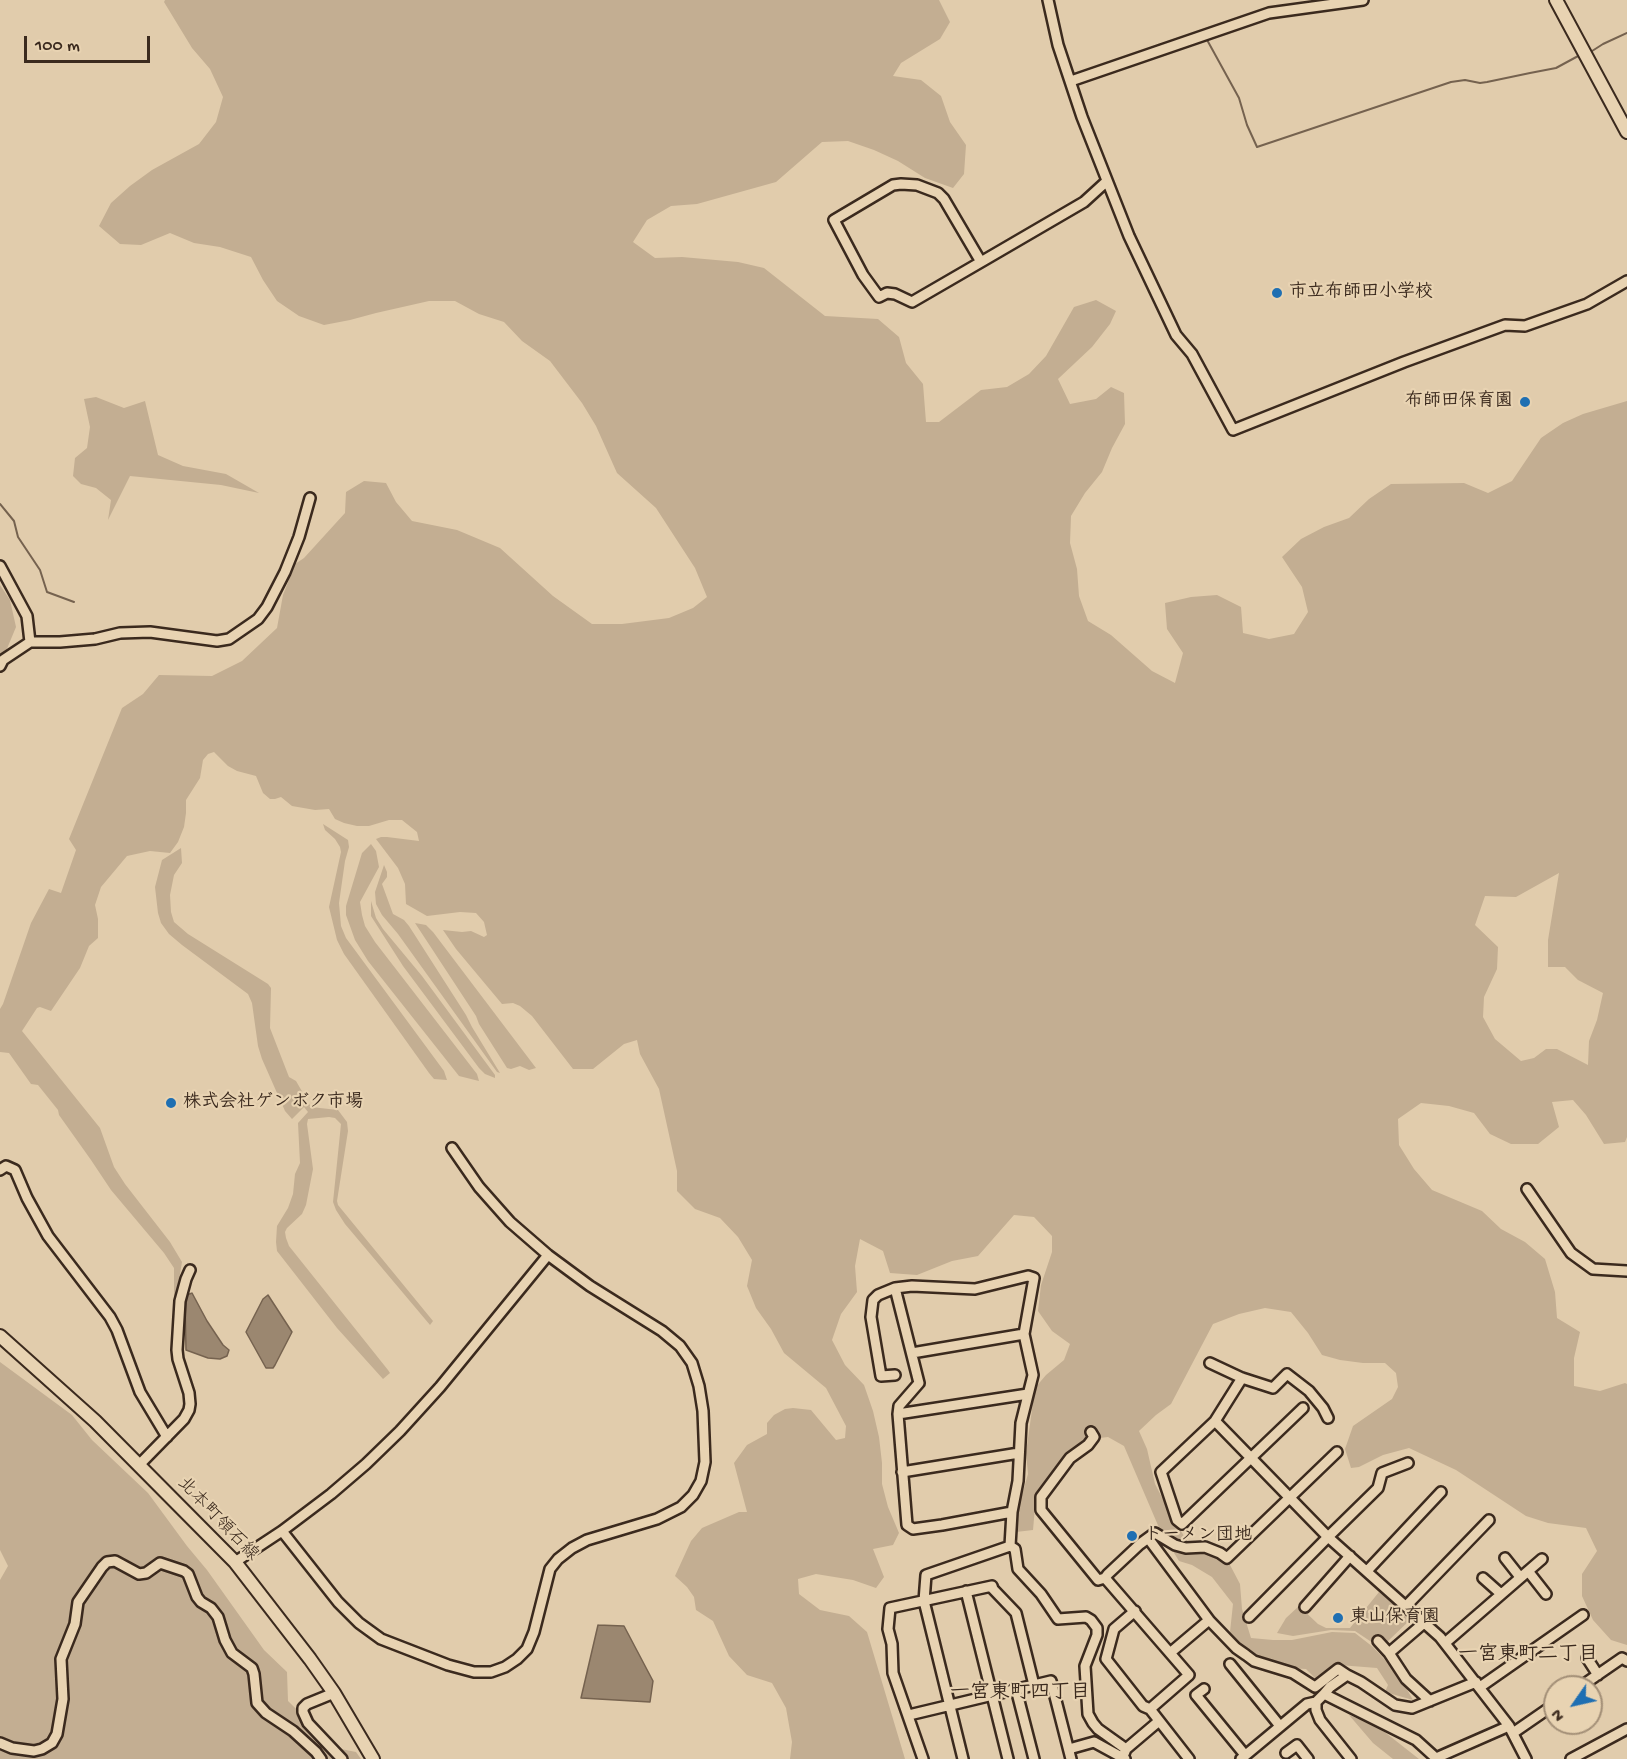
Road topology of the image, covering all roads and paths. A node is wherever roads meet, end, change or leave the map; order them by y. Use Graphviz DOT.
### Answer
graph roads {
  1 [pos="1048,0"];
  2 [pos="1363,0"];
  3 [pos="1556,0"];
  4 [pos="1071,81"];
  5 [pos="1627,132"];
  6 [pos="1107,181"];
  7 [pos="981,262"];
  8 [pos="1627,280"];
  9 [pos="310,498"];
  10 [pos="0,566"];
  11 [pos="30,642"];
  12 [pos="0,666"];
  13 [pos="452,1148"];
  14 [pos="0,1170"];
  15 [pos="1527,1189"];
  16 [pos="548,1255"];
  17 [pos="190,1270"];
  18 [pos="1627,1271"];
  19 [pos="895,1288"];
  20 [pos="1024,1334"];
  21 [pos="0,1336"];
  22 [pos="912,1353"];
  23 [pos="1210,1363"];
  24 [pos="895,1375"];
  25 [pos="1242,1378"];
  26 [pos="1028,1394"];
  27 [pos="1304,1408"];
  28 [pos="898,1414"];
  29 [pos="1328,1418"];
  30 [pos="1215,1421"];
  31 [pos="1091,1432"];
  32 [pos="167,1437"];
  33 [pos="1337,1452"];
  34 [pos="1019,1453"];
  35 [pos="1251,1458"];
  36 [pos="1408,1463"];
  37 [pos="139,1465"];
  38 [pos="902,1472"];
  39 [pos="1441,1492"];
  40 [pos="1290,1497"];
  41 [pos="1012,1512"];
  42 [pos="1489,1521"];
  43 [pos="282,1531"];
  44 [pos="1328,1537"];
  45 [pos="1148,1538"];
  46 [pos="1010,1546"];
  47 [pos="1350,1556"];
  48 [pos="1505,1558"];
  49 [pos="1542,1559"];
  50 [pos="235,1562"];
  51 [pos="1366,1571"];
  52 [pos="1524,1574"];
  53 [pos="1105,1578"];
  54 [pos="1483,1578"];
  55 [pos="966,1591"];
  56 [pos="1501,1594"];
  57 [pos="1546,1594"];
  58 [pos="924,1601"];
  59 [pos="1406,1606"];
  60 [pos="1305,1607"];
  61 [pos="1135,1611"];
  62 [pos="1583,1615"];
  63 [pos="1249,1617"];
  64 [pos="1209,1620"];
  65 [pos="1425,1622"];
  66 [pos="1378,1641"];
  67 [pos="1445,1643"];
  68 [pos="1170,1653"];
  69 [pos="1389,1653"];
  70 [pos="1587,1659"];
  71 [pos="1627,1661"];
  72 [pos="1230,1664"];
  73 [pos="1199,1669"];
  74 [pos="1189,1675"];
  75 [pos="1347,1675"];
  76 [pos="1598,1675"];
  77 [pos="1478,1684"];
  78 [pos="1034,1685"];
  79 [pos="1016,1689"];
  80 [pos="1204,1689"];
  81 [pos="334,1693"];
  82 [pos="1324,1694"];
  83 [pos="991,1695"];
  84 [pos="1430,1701"];
  85 [pos="1316,1702"];
  86 [pos="949,1705"];
  87 [pos="1150,1709"];
  88 [pos="1543,1711"];
  89 [pos="909,1715"];
  90 [pos="1159,1721"];
  91 [pos="1280,1726"];
  92 [pos="1511,1729"];
  93 [pos="1627,1729"];
  94 [pos="0,1743"];
  95 [pos="1286,1753"];
  96 [pos="1070,1754"];
  97 [pos="1125,1755"];
  98 [pos="1243,1757"];
  99 [pos="1436,1758"];
  100 [pos="321,1759"];
  101 [pos="342,1759"];
  102 [pos="373,1759"];
  103 [pos="923,1759"];
  104 [pos="963,1759"];
  105 [pos="1008,1759"];
  106 [pos="1034,1759"];
  107 [pos="1189,1759"];
  108 [pos="1308,1759"];
  109 [pos="1351,1759"];
  110 [pos="1526,1759"];
  111 [pos="1570,1759"];
  1 -- 4 [label="street"];
  2 -- 4 [label="street"];
  3 -- 5 [label="main road"];
  4 -- 6 [label="street"];
  6 -- 7 [label="street"];
  6 -- 8 [label="street"];
  7 -- 7 [label="street"];
  9 -- 11 [label="street"];
  10 -- 11 [label="street"];
  11 -- 12 [label="street"];
  13 -- 16 [label="street"];
  14 -- 32 [label="street"];
  15 -- 18 [label="street"];
  16 -- 43 [label="street"];
  16 -- 43 [label="street"];
  17 -- 32 [label="street"];
  19 -- 20 [label="street"];
  19 -- 22 [label="street"];
  19 -- 24 [label="street"];
  20 -- 22 [label="street"];
  20 -- 26 [label="street"];
  21 -- 37 [label="main road, 北本町領石線"];
  22 -- 28 [label="street"];
  23 -- 25 [label="street"];
  25 -- 29 [label="street"];
  25 -- 30 [label="street"];
  26 -- 28 [label="street"];
  26 -- 34 [label="street"];
  27 -- 35 [label="street"];
  28 -- 38 [label="street"];
  30 -- 35 [label="street"];
  30 -- 35 [label="street"];
  31 -- 53 [label="street"];
  32 -- 37 [label="street"];
  33 -- 40 [label="street"];
  34 -- 38 [label="street"];
  34 -- 41 [label="street"];
  35 -- 40 [label="street"];
  36 -- 44 [label="street"];
  37 -- 50 [label="main road, 北本町領石線"];
  38 -- 41 [label="street"];
  39 -- 51 [label="street"];
  40 -- 44 [label="street"];
  40 -- 45 [label="street"];
  41 -- 46 [label="street"];
  42 -- 59 [label="street"];
  43 -- 50 [label="street"];
  44 -- 47 [label="street"];
  44 -- 63 [label="street"];
  45 -- 53 [label="street"];
  45 -- 64 [label="street"];
  46 -- 58 [label="street"];
  46 -- 97 [label="street"];
  47 -- 51 [label="street"];
  47 -- 60 [label="street"];
  48 -- 52 [label="street"];
  49 -- 52 [label="street"];
  50 -- 81 [label="main road, 北本町領石線"];
  51 -- 59 [label="street"];
  52 -- 56 [label="street"];
  52 -- 57 [label="street"];
  53 -- 61 [label="street"];
  54 -- 56 [label="street"];
  55 -- 58 [label="street"];
  55 -- 78 [label="street"];
  55 -- 83 [label="street"];
  56 -- 67 [label="street"];
  58 -- 86 [label="street"];
  58 -- 89 [label="street"];
  59 -- 65 [label="street"];
  61 -- 68 [label="street"];
  61 -- 87 [label="street"];
  62 -- 77 [label="street"];
  64 -- 68 [label="street"];
  64 -- 75 [label="street"];
  65 -- 67 [label="street"];
  65 -- 69 [label="street"];
  66 -- 69 [label="street"];
  67 -- 77 [label="street"];
  68 -- 74 [label="street"];
  69 -- 84 [label="street"];
  70 -- 76 [label="street"];
  71 -- 76 [label="street"];
  72 -- 91 [label="street"];
  73 -- 74 [label="street"];
  74 -- 87 [label="street"];
  75 -- 82 [label="street"];
  75 -- 84 [label="street"];
  77 -- 84 [label="street"];
  77 -- 92 [label="street"];
  78 -- 79 [label="street"];
  78 -- 96 [label="street"];
  79 -- 83 [label="street"];
  79 -- 106 [label="street"];
  80 -- 98 [label="street"];
  81 -- 101 [label="street"];
  81 -- 102 [label="main road, 北本町領石線"];
  82 -- 85 [label="street"];
  82 -- 99 [label="street"];
  83 -- 86 [label="street"];
  83 -- 105 [label="street"];
  85 -- 91 [label="street"];
  85 -- 109 [label="street"];
  86 -- 89 [label="street"];
  86 -- 104 [label="street"];
  87 -- 90 [label="street"];
  88 -- 92 [label="street"];
  89 -- 103 [label="street"];
  90 -- 97 [label="street"];
  90 -- 107 [label="street"];
  91 -- 98 [label="street"];
  92 -- 99 [label="street"];
  92 -- 110 [label="street"];
  93 -- 111 [label="street"];
  94 -- 100 [label="street"];
  95 -- 108 [label="street"];
  96 -- 97 [label="street"];
}
